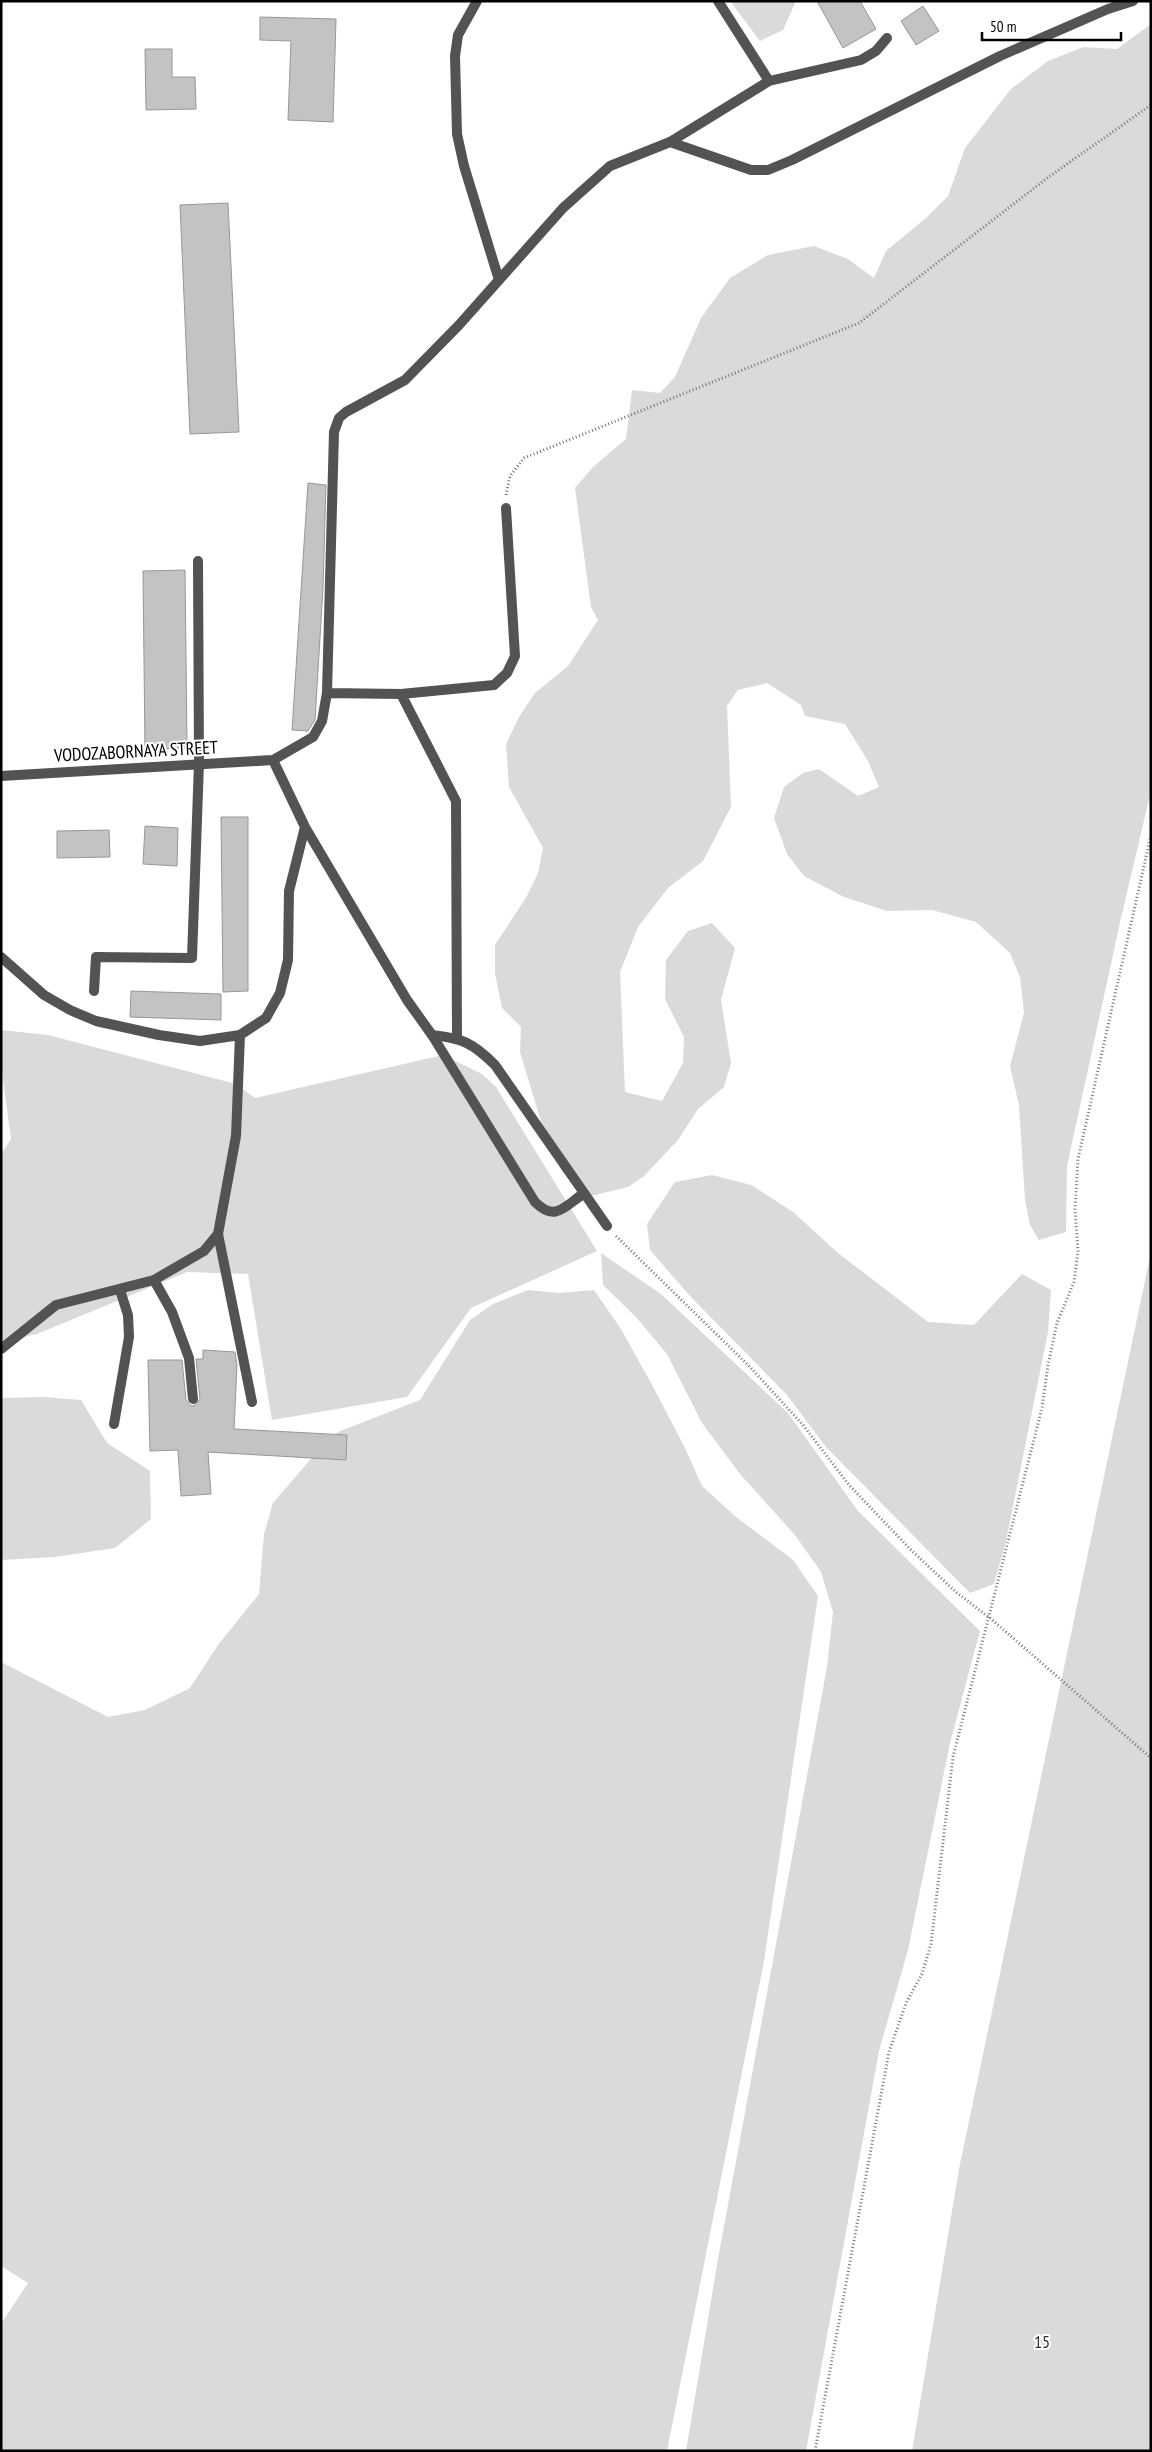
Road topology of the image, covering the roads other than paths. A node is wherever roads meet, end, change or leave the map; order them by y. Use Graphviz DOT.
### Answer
graph roads {
  1 [pos="477,1"];
  2 [pos="718,1"];
  3 [pos="1133,1"];
  4 [pos="887,38"];
  5 [pos="769,81"];
  6 [pos="670,142"];
  7 [pos="499,280"];
  8 [pos="506,508"];
  9 [pos="198,561"];
  10 [pos="326,693"];
  11 [pos="401,694"];
  12 [pos="273,760"];
  13 [pos="199,764"];
  14 [pos="1,776"];
  15 [pos="305,827"];
  16 [pos="1,957"];
  17 [pos="94,991"];
  18 [pos="240,1035"];
  19 [pos="432,1035"];
  20 [pos="457,1038"];
  21 [pos="583,1194"];
  22 [pos="607,1226"];
  23 [pos="218,1234"];
  24 [pos="154,1280"];
  25 [pos="120,1290"];
  26 [pos="1,1349"];
  27 [pos="193,1400"];
  28 [pos="252,1402"];
  29 [pos="114,1424"];
  1 -- 7 [label="street"];
  2 -- 5 [label="street"];
  3 -- 6 [label="street"];
  4 -- 5 [label="street"];
  5 -- 6 [label="street"];
  6 -- 7 [label="street"];
  7 -- 10 [label="street"];
  8 -- 11 [label="street"];
  9 -- 13 [label="street"];
  10 -- 11 [label="street"];
  10 -- 12 [label="street"];
  11 -- 20 [label="street"];
  12 -- 13 [label="street, VODOZABORNAYA STREET"];
  12 -- 15 [label="street"];
  13 -- 14 [label="street, VODOZABORNAYA STREET"];
  13 -- 17 [label="street"];
  15 -- 18 [label="street"];
  15 -- 19 [label="street"];
  16 -- 18 [label="street"];
  18 -- 23 [label="street"];
  19 -- 20 [label="street"];
  19 -- 21 [label="street"];
  20 -- 21 [label="street"];
  21 -- 22 [label="street"];
  23 -- 24 [label="street"];
  23 -- 28 [label="street"];
  24 -- 25 [label="street"];
  24 -- 27 [label="street"];
  25 -- 26 [label="street"];
  25 -- 29 [label="street"];
}
